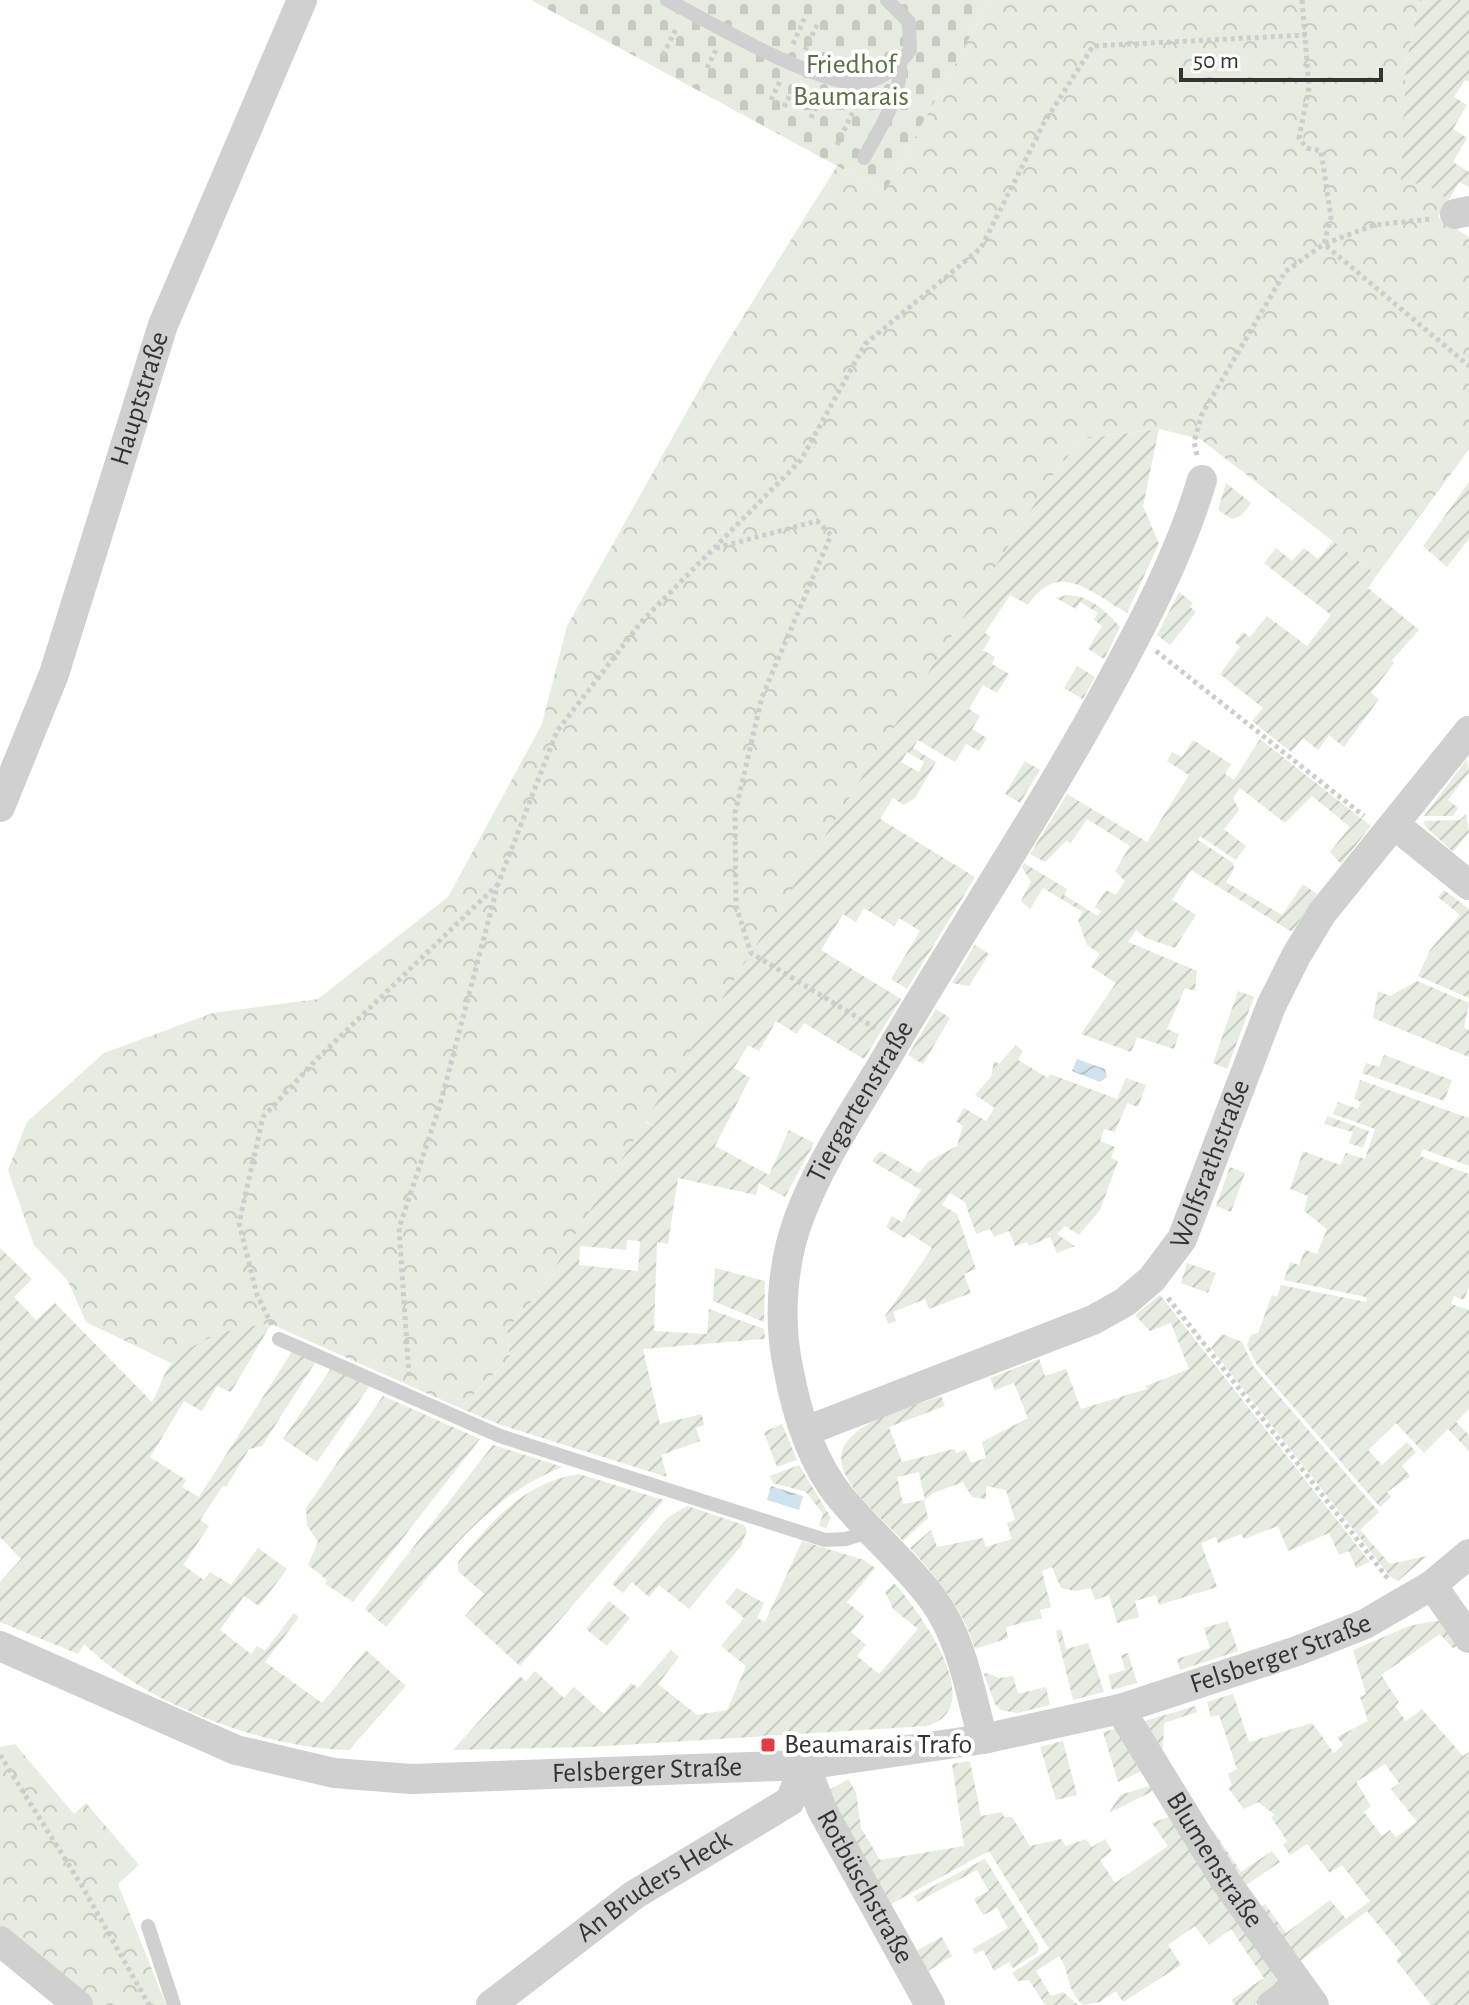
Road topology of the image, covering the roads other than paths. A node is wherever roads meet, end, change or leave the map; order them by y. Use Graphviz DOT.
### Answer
graph roads {
  1 [pos="302,0"];
  2 [pos="667,0"];
  3 [pos="887,0"];
  4 [pos="900,63"];
  5 [pos="864,158"];
  6 [pos="1202,480"];
  7 [pos="1469,731"];
  8 [pos="0,807"];
  9 [pos="1391,829"];
  10 [pos="1469,885"];
  11 [pos="279,1339"];
  12 [pos="806,1431"];
  13 [pos="870,1531"];
  14 [pos="1469,1554"];
  15 [pos="1432,1585"];
  16 [pos="1469,1638"];
  17 [pos="0,1646"];
  18 [pos="1120,1709"];
  19 [pos="983,1739"];
  20 [pos="805,1765"];
  21 [pos="148,1926"];
  22 [pos="0,1941"];
  23 [pos="1307,1996"];
  24 [pos="78,2005"];
  25 [pos="174,2005"];
  26 [pos="491,2005"];
  27 [pos="930,2005"];
  28 [pos="1272,2005"];
  1 -- 8 [label="street, Hauptstraße"];
  2 -- 4 [label="lane"];
  3 -- 4 [label="lane"];
  4 -- 5 [label="lane"];
  6 -- 12 [label="street, Tiergartenstraße"];
  7 -- 9 [label="street, Wolfsrathstraße"];
  9 -- 10 [label="street"];
  9 -- 12 [label="street, Wolfsrathstraße"];
  11 -- 13 [label="lane"];
  12 -- 13 [label="street, Tiergartenstraße"];
  13 -- 19 [label="street, Tiergartenstraße"];
  14 -- 15 [label="street, Felsberger Straße"];
  15 -- 16 [label="street"];
  15 -- 18 [label="street, Felsberger Straße"];
  17 -- 20 [label="street, Felsberger Straße"];
  18 -- 19 [label="street, Felsberger Straße"];
  18 -- 23 [label="street, Blumenstraße"];
  19 -- 20 [label="street, Felsberger Straße"];
  20 -- 26 [label="street, An Bruders Heck"];
  20 -- 27 [label="street, Rotbüschstraße"];
  21 -- 25 [label="lane"];
  22 -- 24 [label="street"];
  23 -- 28 [label="street"];
}
